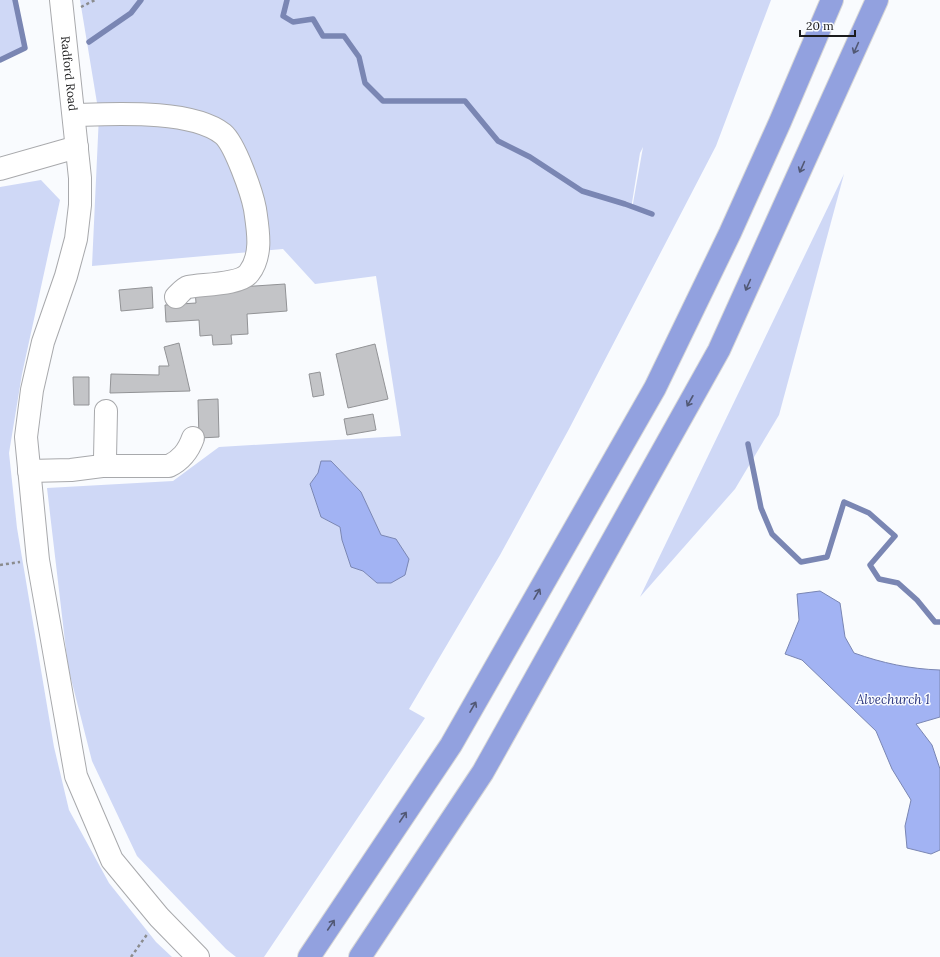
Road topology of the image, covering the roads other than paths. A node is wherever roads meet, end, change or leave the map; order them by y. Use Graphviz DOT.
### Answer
graph roads {
  1 [pos="61,0"];
  2 [pos="832,0"];
  3 [pos="877,0"];
  4 [pos="74,114"];
  5 [pos="76,147"];
  6 [pos="0,169"];
  7 [pos="176,296"];
  8 [pos="106,411"];
  9 [pos="193,438"];
  10 [pos="102,466"];
  11 [pos="29,471"];
  12 [pos="198,957"];
  13 [pos="309,957"];
  14 [pos="360,957"];
  1 -- 4 [label="street, Radford Road"];
  13 -- 2 [label="highway, one-way"];
  3 -- 14 [label="highway, one-way"];
  4 -- 5 [label="street, Radford Road"];
  4 -- 7 [label="street"];
  5 -- 6 [label="street"];
  5 -- 11 [label="street, Radford Road"];
  8 -- 10 [label="street"];
  9 -- 10 [label="street"];
  10 -- 11 [label="street"];
  11 -- 12 [label="street, Radford Road"];
}
